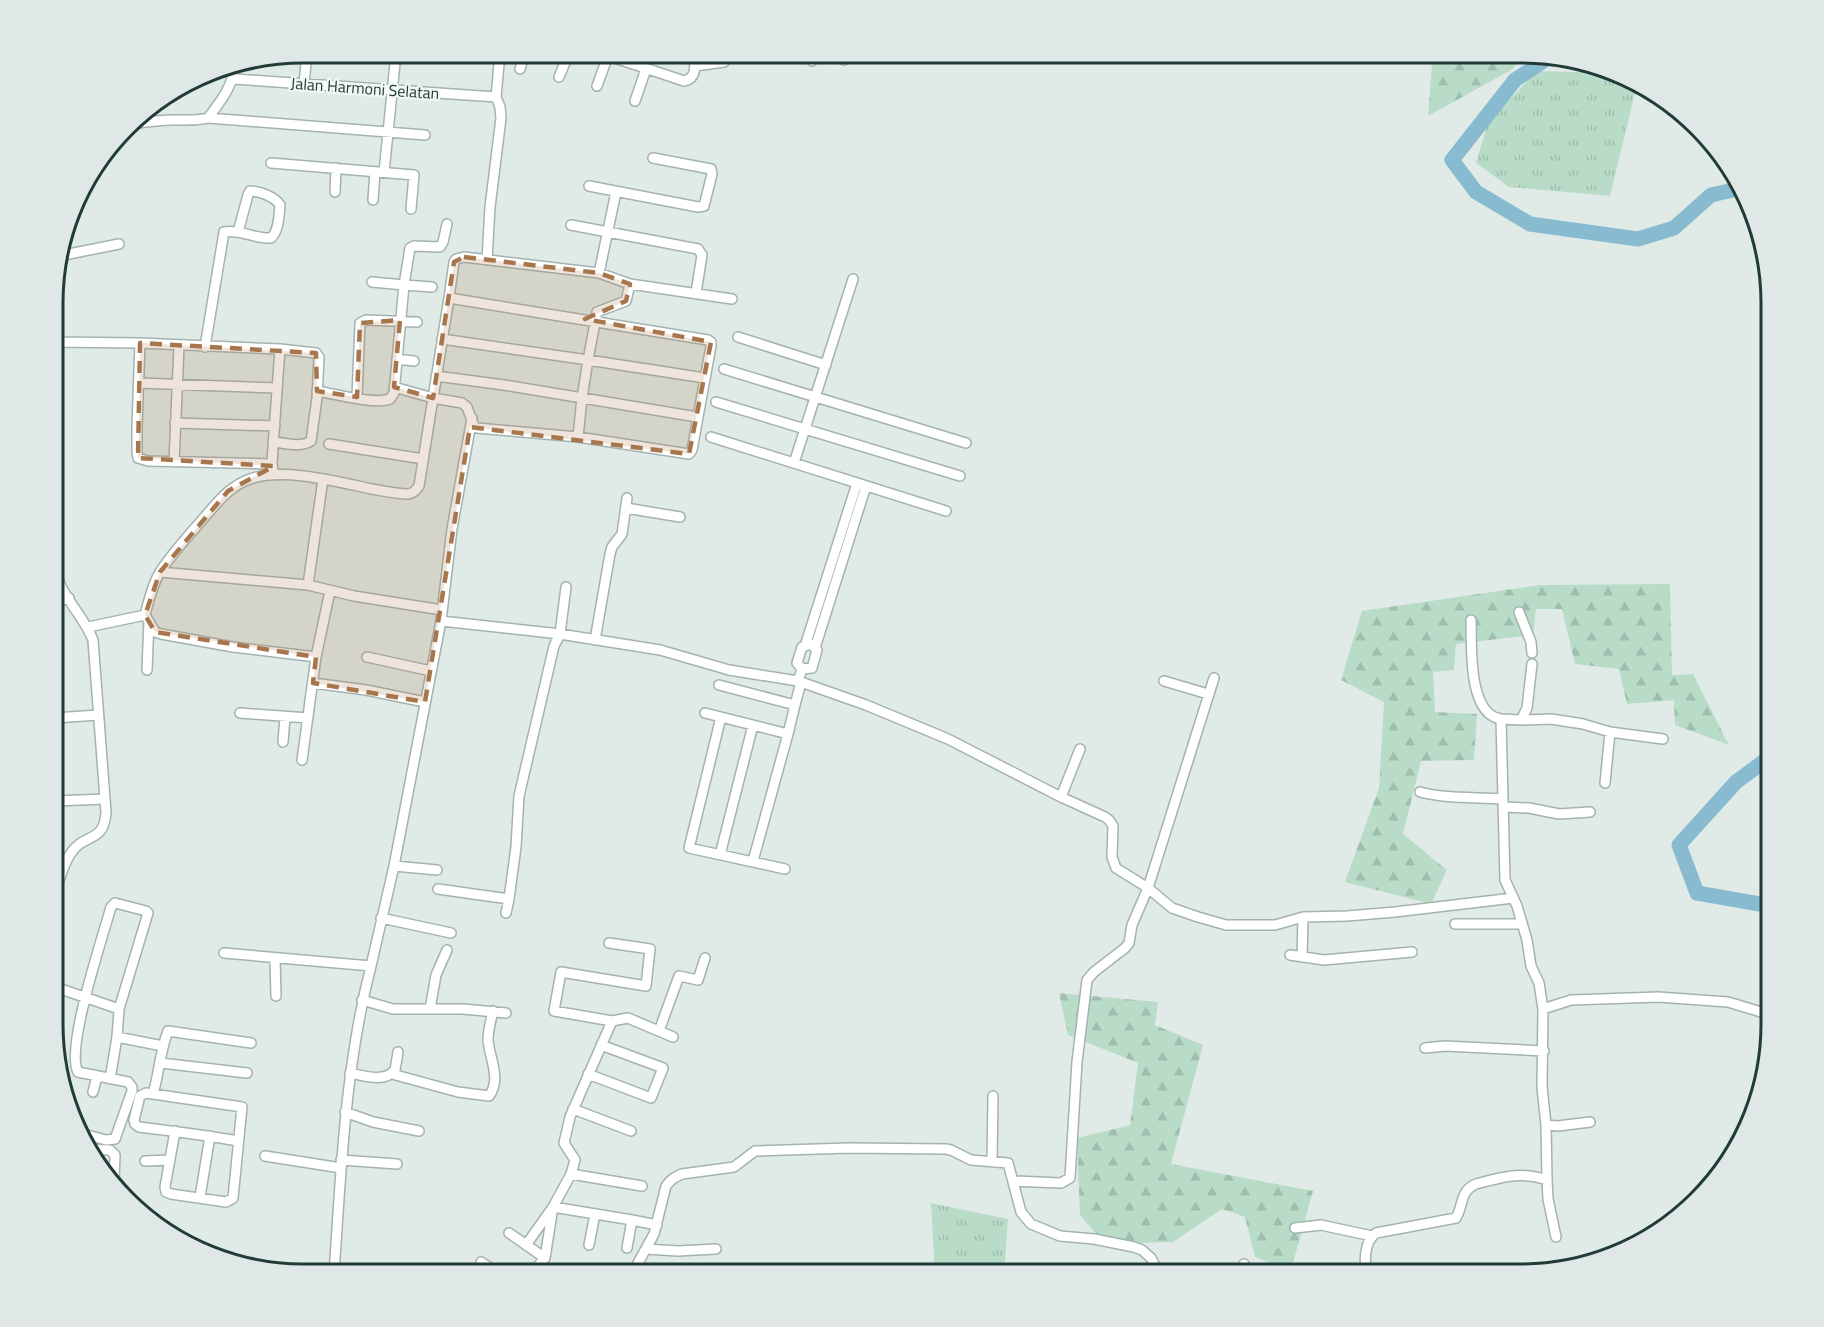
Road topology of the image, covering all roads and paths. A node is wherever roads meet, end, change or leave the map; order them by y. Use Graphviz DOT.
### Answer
graph roads {
  1 [pos="306,63"];
  2 [pos="395,63"];
  3 [pos="499,63"];
  4 [pos="522,63"];
  5 [pos="564,63"];
  6 [pos="603,63"];
  7 [pos="630,63"];
  8 [pos="695,63"];
  9 [pos="717,63"];
  10 [pos="695,66"];
  11 [pos="520,69"];
  12 [pos="646,69"];
  13 [pos="234,73"];
  14 [pos="559,77"];
  15 [pos="234,80"];
  16 [pos="304,84"];
  17 [pos="597,86"];
  18 [pos="392,90"];
  19 [pos="496,97"];
  20 [pos="635,101"];
  21 [pos="208,118"];
  22 [pos="147,122"];
  23 [pos="388,132"];
  24 [pos="425,135"];
  25 [pos="653,158"];
  26 [pos="271,163"];
  27 [pos="336,168"];
  28 [pos="380,172"];
  29 [pos="589,186"];
  30 [pos="334,192"];
  31 [pos="616,192"];
  32 [pos="373,200"];
  33 [pos="411,209"];
  34 [pos="447,224"];
  35 [pos="571,225"];
  36 [pos="238,232"];
  37 [pos="608,233"];
  38 [pos="119,244"];
  39 [pos="68,254"];
  40 [pos="487,260"];
  41 [pos="599,273"];
  42 [pos="854,279"];
  43 [pos="372,282"];
  44 [pos="630,284"];
  45 [pos="404,285"];
  46 [pos="432,287"];
  47 [pos="696,293"];
  48 [pos="449,297"];
  49 [pos="732,299"];
  50 [pos="400,320"];
  51 [pos="594,320"];
  52 [pos="417,322"];
  53 [pos="738,337"];
  54 [pos="442,339"];
  55 [pos="63,342"];
  56 [pos="140,343"];
  57 [pos="179,346"];
  58 [pos="206,347"];
  59 [pos="280,350"];
  60 [pos="397,359"];
  61 [pos="588,360"];
  62 [pos="414,361"];
  63 [pos="826,365"];
  64 [pos="724,369"];
  65 [pos="436,376"];
  66 [pos="705,378"];
  67 [pos="139,383"];
  68 [pos="177,384"];
  69 [pos="394,387"];
  70 [pos="278,388"];
  71 [pos="317,391"];
  72 [pos="357,397"];
  73 [pos="816,397"];
  74 [pos="433,398"];
  75 [pos="582,398"];
  76 [pos="716,402"];
  77 [pos="697,417"];
  78 [pos="472,418"];
  79 [pos="175,423"];
  80 [pos="275,426"];
  81 [pos="806,429"];
  82 [pos="578,437"];
  83 [pos="711,437"];
  84 [pos="273,442"];
  85 [pos="966,443"];
  86 [pos="329,444"];
  87 [pos="423,459"];
  88 [pos="174,462"];
  89 [pos="794,464"];
  90 [pos="273,469"];
  91 [pos="960,476"];
  92 [pos="323,479"];
  93 [pos="861,484"];
  94 [pos="946,510"];
  95 [pos="680,517"];
  96 [pos="160,572"];
  97 [pos="308,585"];
  98 [pos="566,587"];
  99 [pos="63,590"];
  100 [pos="330,591"];
  101 [pos="69,598"];
  102 [pos="63,600"];
  103 [pos="442,610"];
  104 [pos="1519,612"];
  105 [pos="147,618"];
  106 [pos="1471,620"];
  107 [pos="441,621"];
  108 [pos="88,627"];
  109 [pos="560,634"];
  110 [pos="595,640"];
  111 [pos="810,647"];
  112 [pos="1532,653"];
  113 [pos="316,657"];
  114 [pos="367,657"];
  115 [pos="1532,664"];
  116 [pos="802,669"];
  117 [pos="147,670"];
  118 [pos="431,671"];
  119 [pos="1214,678"];
  120 [pos="1164,681"];
  121 [pos="799,682"];
  122 [pos="313,683"];
  123 [pos="719,685"];
  124 [pos="1208,694"];
  125 [pos="425,702"];
  126 [pos="795,705"];
  127 [pos="240,713"];
  128 [pos="705,713"];
  129 [pos="98,715"];
  130 [pos="63,717"];
  131 [pos="285,717"];
  132 [pos="721,717"];
  133 [pos="308,718"];
  134 [pos="1501,719"];
  135 [pos="1521,720"];
  136 [pos="753,725"];
  137 [pos="1610,732"];
  138 [pos="788,734"];
  139 [pos="1663,739"];
  140 [pos="283,742"];
  141 [pos="1080,749"];
  142 [pos="302,760"];
  143 [pos="1605,783"];
  144 [pos="1420,792"];
  145 [pos="1061,797"];
  146 [pos="105,800"];
  147 [pos="63,801"];
  148 [pos="1503,803"];
  149 [pos="1590,812"];
  150 [pos="720,855"];
  151 [pos="753,861"];
  152 [pos="394,866"];
  153 [pos="63,869"];
  154 [pos="785,869"];
  155 [pos="437,870"];
  156 [pos="1148,888"];
  157 [pos="438,889"];
  158 [pos="1513,898"];
  159 [pos="509,899"];
  160 [pos="506,913"];
  161 [pos="1303,917"];
  162 [pos="381,918"];
  163 [pos="1455,924"];
  164 [pos="1522,924"];
  165 [pos="451,933"];
  166 [pos="609,943"];
  167 [pos="447,950"];
  168 [pos="1412,952"];
  169 [pos="224,953"];
  170 [pos="1290,955"];
  171 [pos="1302,957"];
  172 [pos="275,958"];
  173 [pos="705,958"];
  174 [pos="371,966"];
  175 [pos="63,989"];
  176 [pos="85,996"];
  177 [pos="276,996"];
  178 [pos="362,1000"];
  179 [pos="119,1009"];
  180 [pos="430,1009"];
  181 [pos="1543,1009"];
  182 [pos="493,1011"];
  183 [pos="1761,1012"];
  184 [pos="506,1013"];
  185 [pos="612,1021"];
  186 [pos="659,1031"];
  187 [pos="673,1036"];
  188 [pos="117,1037"];
  189 [pos="251,1043"];
  190 [pos="601,1045"];
  191 [pos="163,1046"];
  192 [pos="1425,1048"];
  193 [pos="1544,1051"];
  194 [pos="398,1052"];
  195 [pos="161,1064"];
  196 [pos="247,1073"];
  197 [pos="350,1073"];
  198 [pos="392,1074"];
  199 [pos="588,1074"];
  200 [pos="97,1076"];
  201 [pos="110,1079"];
  202 [pos="93,1092"];
  203 [pos="153,1094"];
  204 [pos="993,1096"];
  205 [pos="573,1109"];
  206 [pos="345,1112"];
  207 [pos="1590,1122"];
  208 [pos="1546,1125"];
  209 [pos="175,1131"];
  210 [pos="419,1131"];
  211 [pos="631,1131"];
  212 [pos="91,1136"];
  213 [pos="210,1136"];
  214 [pos="238,1141"];
  215 [pos="98,1149"];
  216 [pos="265,1155"];
  217 [pos="170,1160"];
  218 [pos="146,1161"];
  219 [pos="992,1162"];
  220 [pos="341,1164"];
  221 [pos="397,1164"];
  222 [pos="114,1172"];
  223 [pos="571,1174"];
  224 [pos="1546,1180"];
  225 [pos="1013,1181"];
  226 [pos="642,1186"];
  227 [pos="200,1197"];
  228 [pos="553,1207"];
  229 [pos="595,1214"];
  230 [pos="632,1220"];
  231 [pos="657,1225"];
  232 [pos="1295,1228"];
  233 [pos="508,1233"];
  234 [pos="1372,1236"];
  235 [pos="1556,1237"];
  236 [pos="526,1245"];
  237 [pos="589,1245"];
  238 [pos="627,1248"];
  239 [pos="646,1249"];
  240 [pos="716,1249"];
  241 [pos="545,1258"];
  242 [pos="482,1262"];
  243 [pos="335,1264"];
  244 [pos="485,1264"];
  245 [pos="540,1264"];
  246 [pos="638,1264"];
  247 [pos="1154,1264"];
  248 [pos="1366,1264"];
  1 -- 16 [label="street"];
  2 -- 18 [label="street"];
  3 -- 19 [label="street"];
  4 -- 11 [label="street"];
  5 -- 14 [label="street"];
  6 -- 17 [label="street"];
  7 -- 12 [label="street"];
  8 -- 10 [label="street"];
  9 -- 10 [label="street"];
  10 -- 12 [label="street"];
  12 -- 20 [label="street"];
  13 -- 15 [label="street"];
  15 -- 16 [label="street, Jalan Harmoni Selatan"];
  15 -- 21 [label="street"];
  16 -- 18 [label="street, Jalan Harmoni Selatan"];
  18 -- 19 [label="street, Jalan Harmoni Selatan"];
  18 -- 23 [label="street"];
  19 -- 40 [label="street"];
  21 -- 22 [label="street"];
  21 -- 23 [label="street"];
  23 -- 24 [label="street"];
  23 -- 28 [label="street"];
  25 -- 31 [label="street"];
  26 -- 27 [label="street"];
  27 -- 28 [label="street"];
  27 -- 30 [label="street"];
  28 -- 32 [label="street"];
  28 -- 33 [label="street"];
  29 -- 31 [label="street"];
  31 -- 37 [label="street"];
  34 -- 45 [label="street"];
  35 -- 37 [label="street"];
  36 -- 36 [label="street"];
  36 -- 58 [label="street"];
  37 -- 41 [label="street"];
  37 -- 47 [label="street"];
  38 -- 39 [label="street"];
  40 -- 41 [label="street"];
  40 -- 48 [label="street"];
  41 -- 44 [label="street"];
  42 -- 63 [label="street"];
  43 -- 45 [label="street"];
  44 -- 47 [label="street"];
  44 -- 51 [label="street"];
  45 -- 46 [label="street"];
  45 -- 50 [label="street"];
  47 -- 49 [label="street"];
  48 -- 51 [label="street"];
  48 -- 54 [label="street"];
  50 -- 52 [label="street"];
  50 -- 60 [label="street"];
  50 -- 72 [label="street"];
  51 -- 61 [label="street"];
  51 -- 66 [label="street"];
  53 -- 63 [label="street"];
  54 -- 61 [label="street"];
  54 -- 65 [label="street"];
  55 -- 56 [label="street"];
  56 -- 57 [label="street"];
  56 -- 67 [label="street"];
  57 -- 58 [label="street"];
  57 -- 68 [label="street"];
  58 -- 59 [label="street"];
  59 -- 70 [label="street"];
  59 -- 71 [label="street"];
  60 -- 62 [label="street"];
  60 -- 69 [label="street"];
  61 -- 66 [label="street"];
  61 -- 75 [label="street"];
  63 -- 73 [label="street"];
  64 -- 73 [label="street"];
  65 -- 74 [label="street"];
  65 -- 75 [label="street"];
  66 -- 77 [label="street"];
  67 -- 68 [label="street"];
  67 -- 88 [label="street"];
  68 -- 70 [label="street"];
  68 -- 79 [label="street"];
  69 -- 72 [label="street"];
  69 -- 74 [label="street"];
  70 -- 80 [label="street"];
  71 -- 72 [label="street"];
  71 -- 84 [label="street"];
  73 -- 81 [label="street"];
  73 -- 85 [label="street"];
  74 -- 78 [label="street"];
  74 -- 87 [label="street"];
  75 -- 77 [label="street"];
  75 -- 82 [label="street"];
  76 -- 81 [label="street"];
  77 -- 82 [label="street"];
  78 -- 82 [label="street"];
  78 -- 103 [label="street"];
  79 -- 80 [label="street"];
  79 -- 88 [label="street"];
  80 -- 84 [label="street"];
  81 -- 89 [label="street"];
  81 -- 91 [label="street"];
  83 -- 89 [label="street"];
  84 -- 90 [label="street"];
  86 -- 87 [label="street"];
  87 -- 92 [label="street"];
  88 -- 90 [label="street"];
  89 -- 93 [label="street"];
  90 -- 92 [label="street"];
  90 -- 96 [label="street"];
  92 -- 97 [label="street"];
  93 -- 94 [label="street"];
  93 -- 111 [label="street"];
  95 -- 110 [label="street"];
  96 -- 97 [label="street"];
  96 -- 105 [label="street"];
  97 -- 100 [label="street"];
  98 -- 109 [label="street"];
  99 -- 101 [label="street"];
  100 -- 103 [label="street"];
  100 -- 113 [label="street"];
  101 -- 102 [label="street"];
  101 -- 108 [label="street"];
  103 -- 107 [label="street"];
  104 -- 112 [label="street"];
  105 -- 108 [label="street"];
  105 -- 113 [label="street"];
  105 -- 117 [label="street"];
  106 -- 134 [label="street"];
  107 -- 109 [label="street"];
  107 -- 118 [label="street"];
  108 -- 129 [label="street"];
  109 -- 110 [label="street"];
  109 -- 159 [label="street"];
  110 -- 121 [label="street"];
  111 -- 116 [label="street"];
  111 -- 116 [label="street"];
  113 -- 122 [label="street"];
  114 -- 118 [label="street"];
  115 -- 135 [label="street"];
  116 -- 121 [label="street"];
  118 -- 125 [label="street"];
  119 -- 124 [label="street"];
  120 -- 124 [label="street"];
  121 -- 126 [label="street"];
  121 -- 145 [label="street"];
  122 -- 125 [label="street"];
  122 -- 133 [label="street"];
  123 -- 126 [label="street"];
  124 -- 156 [label="street"];
  125 -- 152 [label="street"];
  126 -- 138 [label="street"];
  127 -- 131 [label="street"];
  128 -- 132 [label="street"];
  129 -- 130 [label="street"];
  129 -- 146 [label="street"];
  131 -- 133 [label="street"];
  131 -- 140 [label="street"];
  132 -- 136 [label="street"];
  132 -- 150 [label="street"];
  133 -- 142 [label="street"];
  134 -- 135 [label="street"];
  134 -- 148 [label="street"];
  135 -- 137 [label="street"];
  136 -- 138 [label="street"];
  136 -- 150 [label="street"];
  137 -- 139 [label="street"];
  137 -- 143 [label="street"];
  138 -- 151 [label="street"];
  141 -- 145 [label="street"];
  144 -- 148 [label="street"];
  145 -- 156 [label="street"];
  146 -- 147 [label="street"];
  146 -- 153 [label="street"];
  148 -- 149 [label="street"];
  148 -- 158 [label="street"];
  150 -- 151 [label="street"];
  151 -- 154 [label="street"];
  152 -- 155 [label="street"];
  152 -- 162 [label="street"];
  156 -- 161 [label="street"];
  156 -- 225 [label="street"];
  157 -- 159 [label="street"];
  158 -- 161 [label="street"];
  158 -- 164 [label="street"];
  159 -- 160 [label="street"];
  161 -- 171 [label="street"];
  162 -- 165 [label="street"];
  162 -- 174 [label="street"];
  163 -- 164 [label="street"];
  164 -- 181 [label="street"];
  166 -- 185 [label="street"];
  167 -- 180 [label="street"];
  168 -- 171 [label="street"];
  169 -- 172 [label="street"];
  170 -- 171 [label="street"];
  172 -- 174 [label="street"];
  172 -- 177 [label="street"];
  173 -- 186 [label="street"];
  174 -- 178 [label="street"];
  175 -- 176 [label="street"];
  176 -- 179 [label="street"];
  176 -- 179 [label="street"];
  176 -- 200 [label="street"];
  178 -- 180 [label="street"];
  178 -- 197 [label="street"];
  179 -- 188 [label="street"];
  180 -- 182 [label="street"];
  181 -- 183 [label="street"];
  181 -- 193 [label="street"];
  182 -- 184 [label="street"];
  182 -- 198 [label="street"];
  185 -- 186 [label="street"];
  185 -- 190 [label="street"];
  186 -- 187 [label="street"];
  188 -- 191 [label="street"];
  188 -- 201 [label="street"];
  189 -- 191 [label="street"];
  190 -- 199 [label="street"];
  190 -- 199 [label="street"];
  191 -- 195 [label="street"];
  192 -- 193 [label="street"];
  193 -- 208 [label="street"];
  194 -- 198 [label="street"];
  195 -- 196 [label="street"];
  195 -- 203 [label="street"];
  197 -- 198 [label="street"];
  197 -- 206 [label="street"];
  199 -- 205 [label="street"];
  200 -- 201 [label="street"];
  200 -- 202 [label="street"];
  201 -- 212 [label="street"];
  203 -- 209 [label="street"];
  203 -- 214 [label="street"];
  204 -- 219 [label="street"];
  205 -- 211 [label="street"];
  205 -- 223 [label="street"];
  206 -- 210 [label="street"];
  206 -- 220 [label="street"];
  207 -- 208 [label="street"];
  208 -- 224 [label="street"];
  209 -- 213 [label="street"];
  209 -- 217 [label="street"];
  213 -- 214 [label="street"];
  213 -- 227 [label="street"];
  214 -- 227 [label="street"];
  215 -- 222 [label="street"];
  216 -- 220 [label="street"];
  217 -- 218 [label="street"];
  217 -- 227 [label="street"];
  219 -- 225 [label="street"];
  219 -- 231 [label="street"];
  220 -- 221 [label="street"];
  220 -- 243 [label="street"];
  223 -- 226 [label="street"];
  223 -- 228 [label="street"];
  224 -- 234 [label="street"];
  224 -- 235 [label="street"];
  225 -- 247 [label="street"];
  228 -- 229 [label="street"];
  228 -- 236 [label="street"];
  228 -- 241 [label="street"];
  229 -- 230 [label="street"];
  229 -- 237 [label="street"];
  230 -- 231 [label="street"];
  230 -- 238 [label="street"];
  231 -- 239 [label="street"];
  232 -- 234 [label="street"];
  233 -- 236 [label="street"];
  234 -- 248 [label="street"];
  236 -- 241 [label="street"];
  239 -- 240 [label="street"];
  239 -- 246 [label="street"];
  241 -- 245 [label="street"];
  242 -- 244 [label="street"];
}
